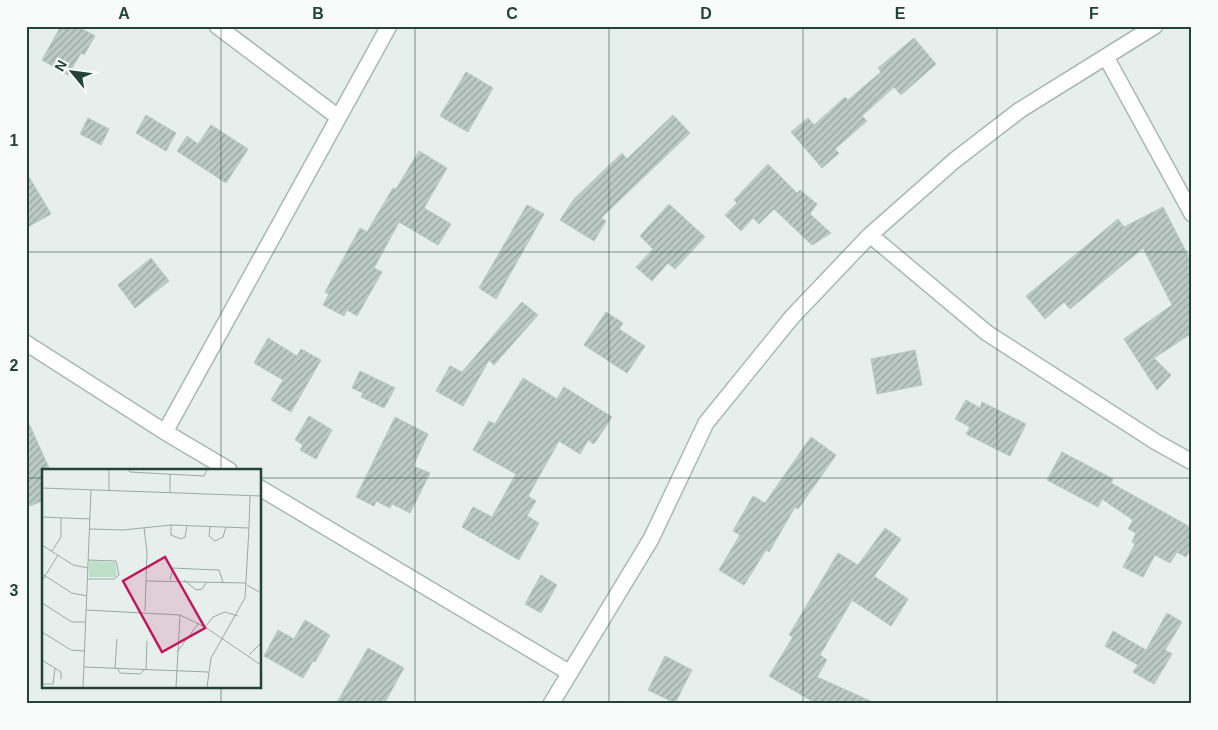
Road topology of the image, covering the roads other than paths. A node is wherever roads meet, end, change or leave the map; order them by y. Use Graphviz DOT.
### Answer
graph roads {
  1 [pos="216,26"];
  2 [pos="389,26"];
  3 [pos="1155,26"];
  4 [pos="1106,57"];
  5 [pos="338,117"];
  6 [pos="1192,214"];
  7 [pos="870,235"];
  8 [pos="26,342"];
  9 [pos="166,432"];
  10 [pos="1192,462"];
  11 [pos="228,469"];
  12 [pos="261,489"];
  13 [pos="570,673"];
  14 [pos="551,704"];
  1 -- 5 [label="street"];
  2 -- 5 [label="street"];
  3 -- 4 [label="street"];
  4 -- 6 [label="street"];
  4 -- 7 [label="street"];
  5 -- 9 [label="street"];
  7 -- 10 [label="street"];
  7 -- 13 [label="street"];
  8 -- 9 [label="street"];
  9 -- 11 [label="street"];
  12 -- 13 [label="street"];
  13 -- 14 [label="street"];
}
